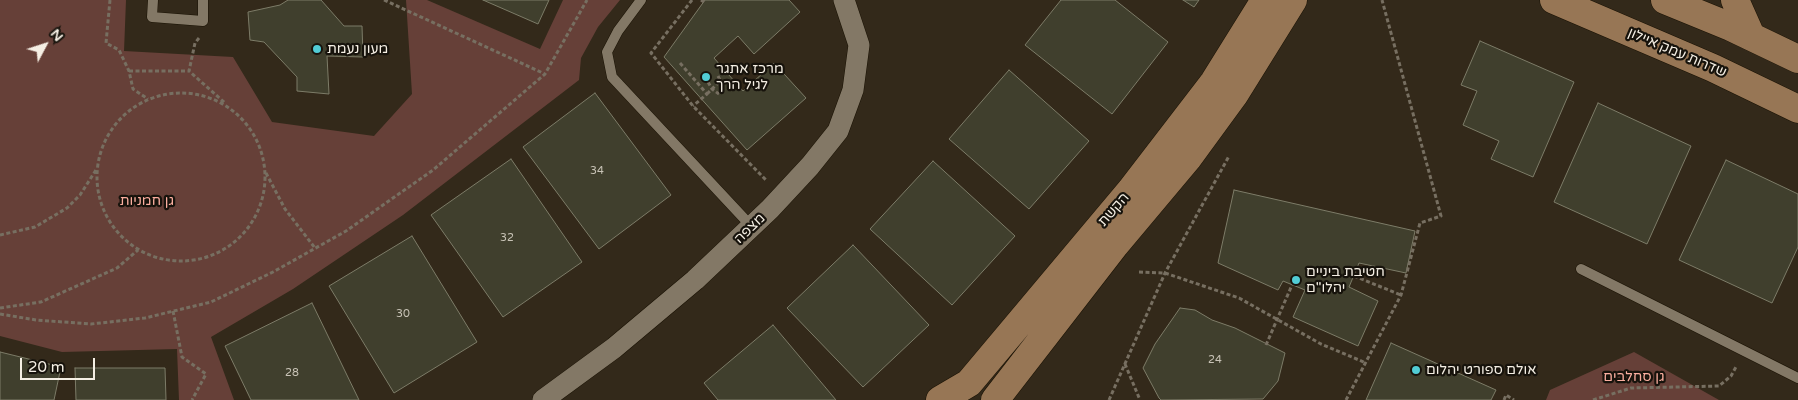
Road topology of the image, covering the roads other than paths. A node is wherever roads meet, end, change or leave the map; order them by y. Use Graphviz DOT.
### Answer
graph roads {
  1 [pos="153,0"];
  2 [pos="204,0"];
  3 [pos="641,0"];
  4 [pos="844,0"];
  5 [pos="1265,0"];
  6 [pos="1293,0"];
  7 [pos="1554,0"];
  8 [pos="1665,0"];
  9 [pos="1735,0"];
  10 [pos="1751,36"];
  11 [pos="1798,59"];
  12 [pos="1798,108"];
  13 [pos="752,227"];
  14 [pos="1581,269"];
  15 [pos="1798,378"];
  16 [pos="543,400"];
  17 [pos="940,400"];
  18 [pos="995,400"];
  1 -- 2 [label="lane"];
  3 -- 13 [label="lane"];
  4 -- 13 [label="street, מצפה"];
  5 -- 17 [label="street, הקשת"];
  6 -- 18 [label="street, הקשת"];
  7 -- 12 [label="street, שדרות עמק איילון"];
  8 -- 10 [label="street"];
  9 -- 10 [label="street"];
  10 -- 11 [label="street"];
  13 -- 16 [label="street, מצפה"];
  14 -- 15 [label="lane"];
}
